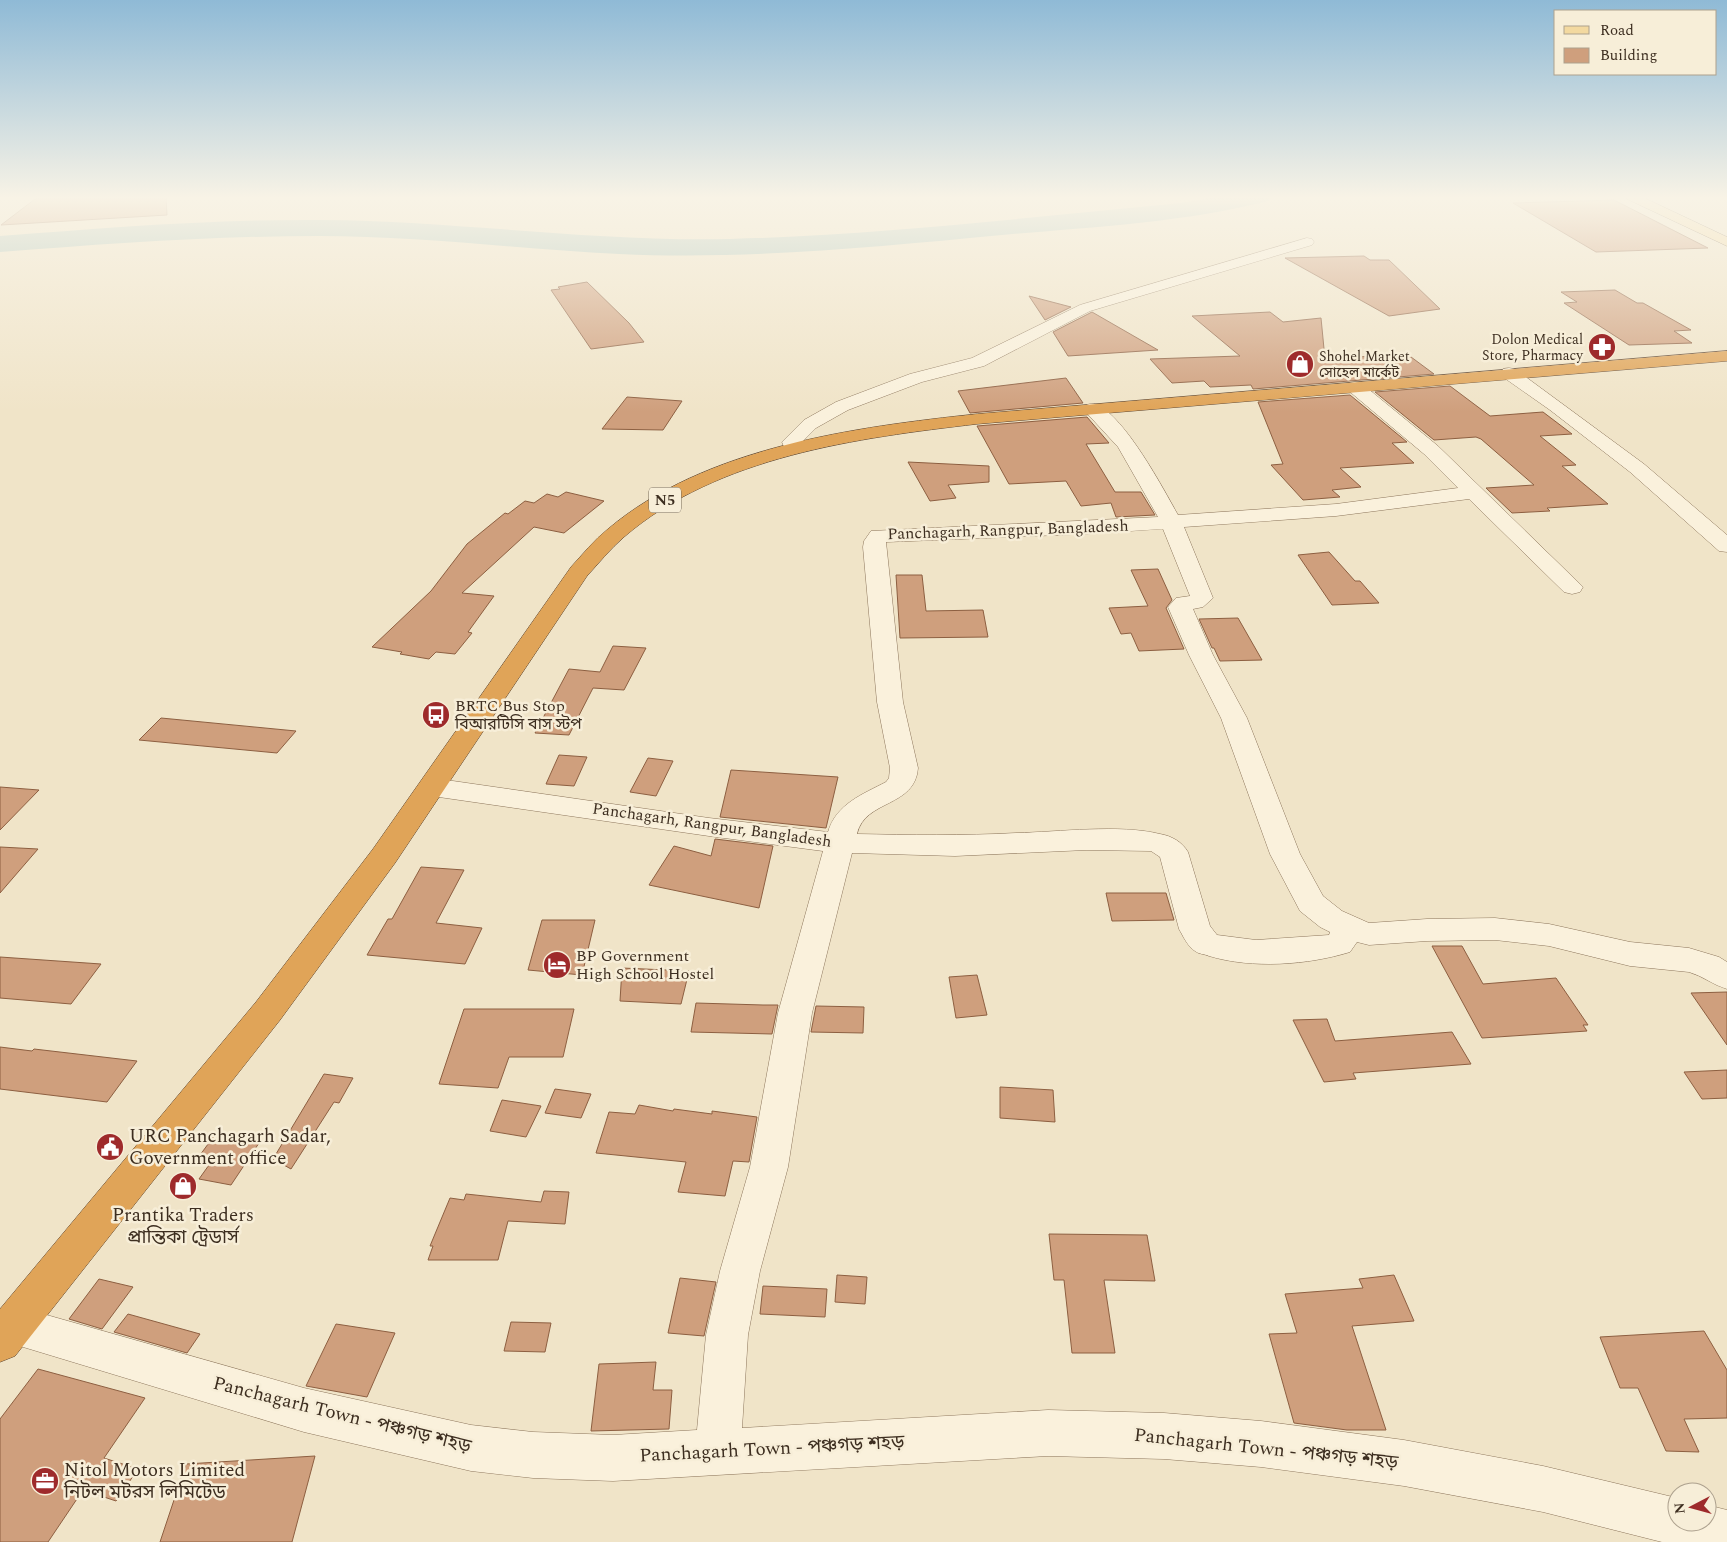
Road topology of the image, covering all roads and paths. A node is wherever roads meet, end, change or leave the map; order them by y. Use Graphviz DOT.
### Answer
graph roads {
  1 [pos="1220,268"];
  2 [pos="1727,356"];
  3 [pos="1509,373"];
  4 [pos="1355,386"];
  5 [pos="1092,409"];
  6 [pos="793,448"];
  7 [pos="1474,492"];
  8 [pos="1171,522"];
  9 [pos="1727,546"];
  10 [pos="1572,587"];
  11 [pos="432,787"];
  12 [pos="840,843"];
  13 [pos="1350,929"];
  14 [pos="1727,977"];
  15 [pos="7,1334"];
  16 [pos="718,1452"];
  17 [pos="1667,1519"];
  1 -- 6 [label="street"];
  2 -- 3 [label="highway, N5"];
  3 -- 4 [label="highway, N5"];
  3 -- 9 [label="street"];
  4 -- 5 [label="highway, N5"];
  4 -- 7 [label="street"];
  5 -- 6 [label="highway, N5"];
  5 -- 8 [label="street"];
  6 -- 11 [label="highway, N5"];
  7 -- 8 [label="street, Panchagarh, Rangpur, Bangladesh"];
  7 -- 10 [label="street"];
  8 -- 12 [label="street, Panchagarh, Rangpur, Bangladesh"];
  8 -- 13 [label="street"];
  11 -- 12 [label="street, Panchagarh, Rangpur, Bangladesh"];
  11 -- 15 [label="highway, N5"];
  12 -- 13 [label="street"];
  12 -- 16 [label="street"];
  13 -- 14 [label="street"];
  15 -- 16 [label="street, Panchagarh Town - পঞ্চগড় শহড়"];
  16 -- 17 [label="street, Panchagarh Town - পঞ্চগড় শহড়"];
}
